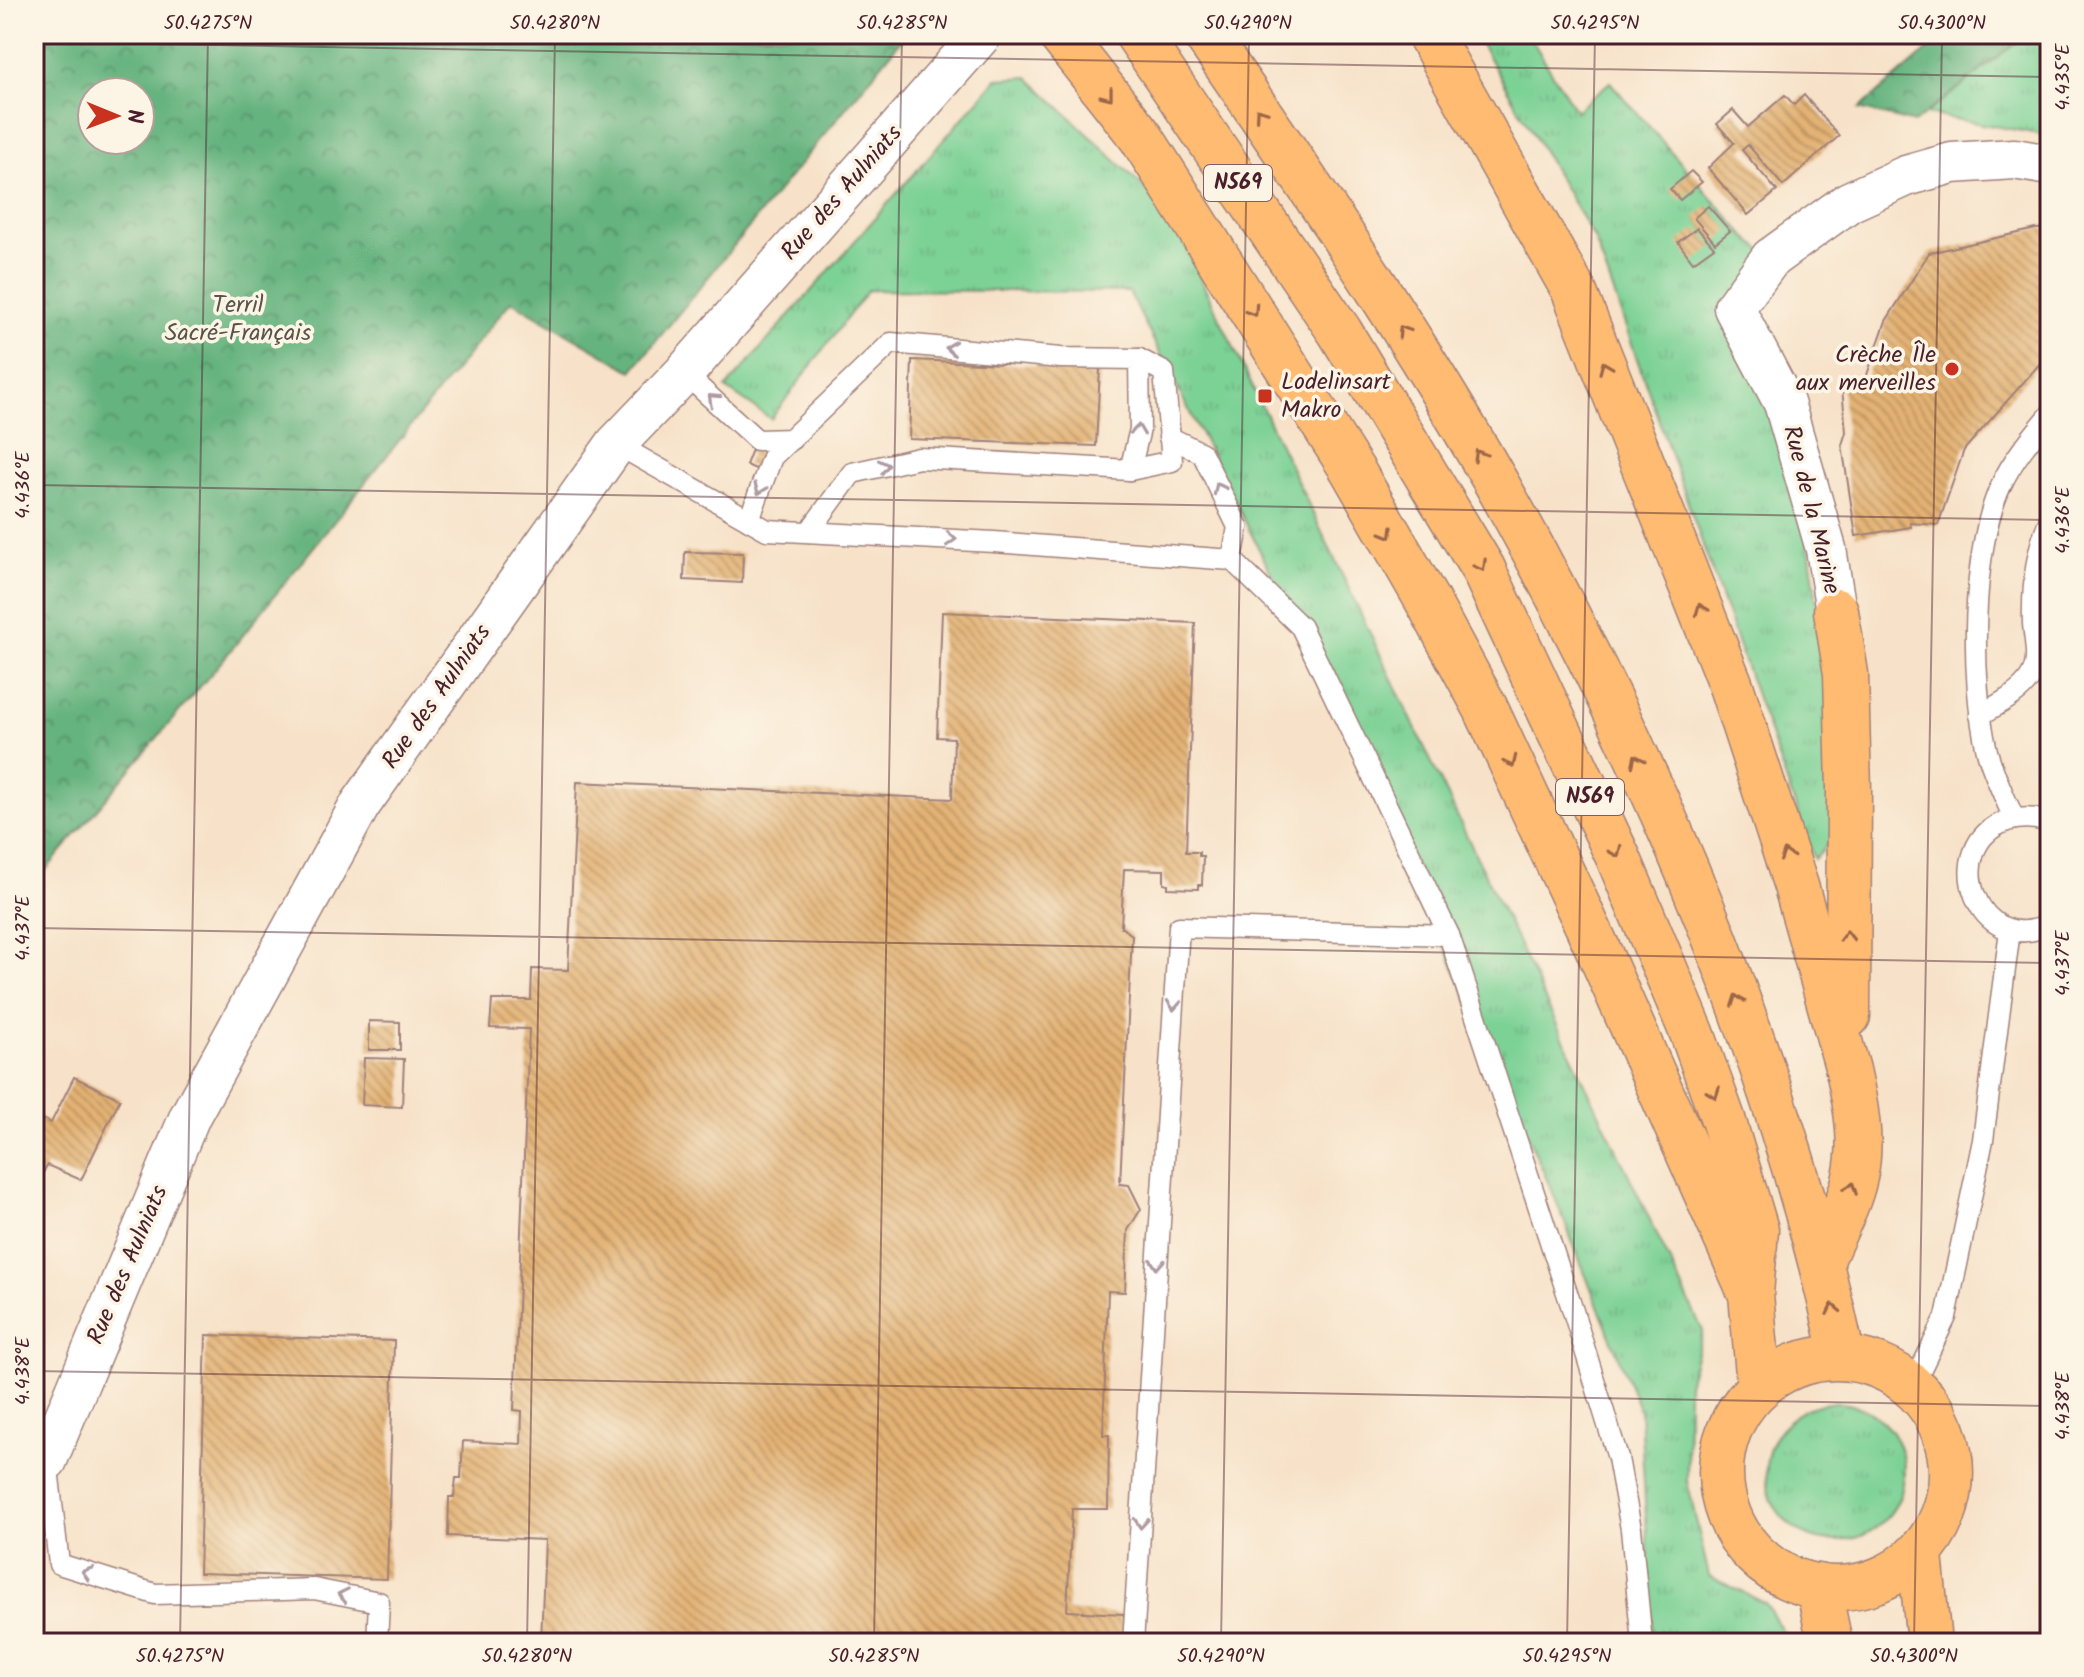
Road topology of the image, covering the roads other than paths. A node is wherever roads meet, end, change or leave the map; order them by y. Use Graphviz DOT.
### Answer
graph roads {
  1 [pos="982,34"];
  2 [pos="1060,34"];
  3 [pos="1137,34"];
  4 [pos="1205,34"];
  5 [pos="1429,34"];
  6 [pos="2050,165"];
  7 [pos="1139,359"];
  8 [pos="684,373"];
  9 [pos="2050,415"];
  10 [pos="1169,437"];
  11 [pos="792,439"];
  12 [pos="616,444"];
  13 [pos="1130,470"];
  14 [pos="2050,519"];
  15 [pos="749,520"];
  16 [pos="809,532"];
  17 [pos="1232,560"];
  18 [pos="1836,611"];
  19 [pos="1980,715"];
  20 [pos="2014,819"];
  21 [pos="2050,823"];
  22 [pos="1847,867"];
  23 [pos="1799,898"];
  24 [pos="2050,924"];
  25 [pos="2010,930"];
  26 [pos="1449,935"];
  27 [pos="1848,1070"];
  28 [pos="1822,1260"];
  29 [pos="1751,1294"];
  30 [pos="1843,1358"];
  31 [pos="1759,1386"];
  32 [pos="1912,1387"];
  33 [pos="47,1460"];
  34 [pos="1920,1555"];
  35 [pos="1818,1586"];
  36 [pos="377,1643"];
  37 [pos="1133,1643"];
  38 [pos="1642,1643"];
  39 [pos="1830,1643"];
  40 [pos="1929,1643"];
  1 -- 8 [label="street, Rue des Aulniats"];
  2 -- 29 [label="highway, one-way"];
  3 -- 29 [label="highway, N569, one-way"];
  28 -- 4 [label="highway, N569, one-way"];
  23 -- 5 [label="highway, one-way"];
  6 -- 18 [label="street, Rue de la Marine"];
  7 -- 10 [label="lane"];
  7 -- 11 [label="lane, one-way"];
  13 -- 7 [label="lane, one-way"];
  11 -- 8 [label="lane, one-way"];
  8 -- 12 [label="street, Rue des Aulniats"];
  9 -- 19 [label="lane"];
  10 -- 13 [label="lane"];
  17 -- 10 [label="lane, one-way"];
  11 -- 15 [label="lane, one-way"];
  12 -- 15 [label="lane"];
  12 -- 33 [label="street, Rue des Aulniats"];
  16 -- 13 [label="lane, one-way"];
  14 -- 19 [label="lane"];
  15 -- 16 [label="lane"];
  16 -- 17 [label="lane, one-way"];
  17 -- 26 [label="lane"];
  18 -- 22 [label="highway"];
  19 -- 20 [label="lane"];
  20 -- 21 [label="lane"];
  20 -- 25 [label="lane"];
  22 -- 23 [label="highway"];
  27 -- 22 [label="highway, one-way"];
  23 -- 27 [label="highway"];
  24 -- 25 [label="lane"];
  25 -- 32 [label="lane"];
  26 -- 37 [label="lane, one-way"];
  26 -- 38 [label="lane"];
  28 -- 27 [label="highway, one-way"];
  30 -- 28 [label="highway, one-way"];
  29 -- 31 [label="highway"];
  30 -- 31 [label="highway"];
  30 -- 32 [label="highway"];
  31 -- 35 [label="highway"];
  32 -- 34 [label="highway"];
  36 -- 33 [label="lane, one-way"];
  34 -- 35 [label="highway"];
  34 -- 40 [label="highway"];
  35 -- 39 [label="highway"];
}
